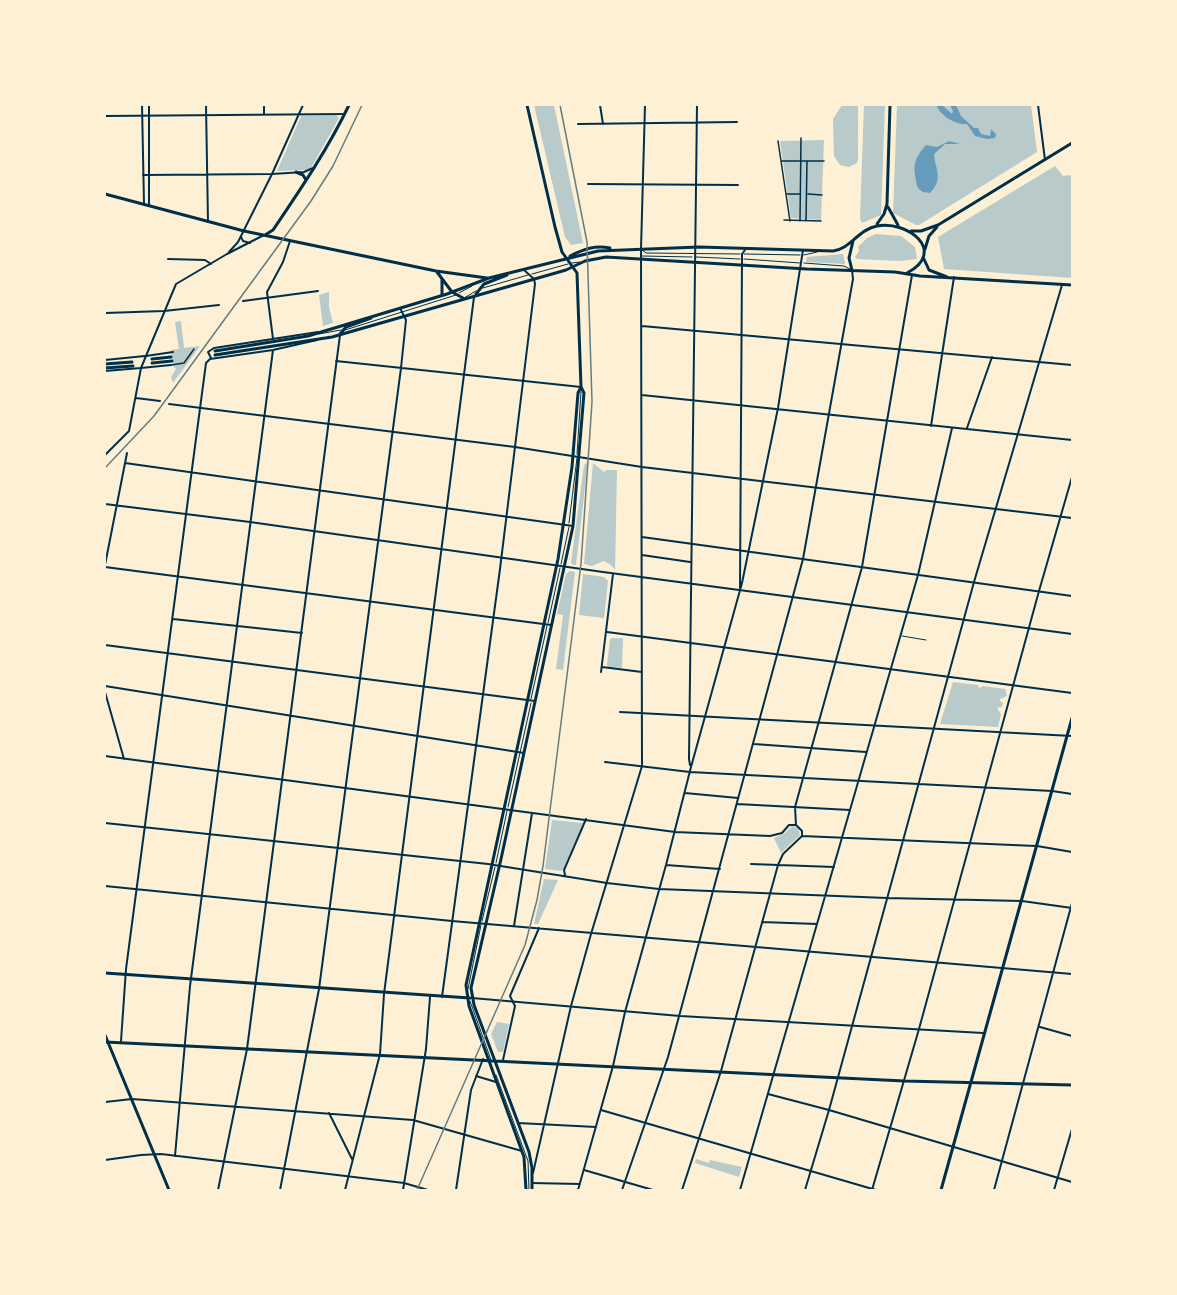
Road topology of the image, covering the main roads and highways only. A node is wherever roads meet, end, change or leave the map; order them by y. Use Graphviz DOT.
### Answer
graph roads {
  1 [pos="349,105"];
  2 [pos="527,105"];
  3 [pos="890,105"];
  4 [pos="1072,143"];
  5 [pos="296,172"];
  6 [pos="305,182"];
  7 [pos="105,194"];
  8 [pos="887,204"];
  9 [pos="938,225"];
  10 [pos="876,226"];
  11 [pos="899,226"];
  12 [pos="909,231"];
  13 [pos="264,236"];
  14 [pos="854,239"];
  15 [pos="925,251"];
  16 [pos="566,258"];
  17 [pos="924,259"];
  18 [pos="574,267"];
  19 [pos="852,270"];
  20 [pos="436,271"];
  21 [pos="907,273"];
  22 [pos="508,274"];
  23 [pos="947,277"];
  24 [pos="489,278"];
  25 [pos="442,279"];
  26 [pos="1072,285"];
  27 [pos="452,292"];
  28 [pos="442,295"];
  29 [pos="475,295"];
  30 [pos="463,298"];
  31 [pos="375,316"];
  32 [pos="341,332"];
  33 [pos="172,359"];
  34 [pos="152,361"];
  35 [pos="132,364"];
  36 [pos="105,366"];
  37 [pos="581,387"];
  38 [pos="577,456"];
  39 [pos="569,525"];
  40 [pos="561,565"];
  41 [pos="548,624"];
  42 [pos="531,700"];
  43 [pos="1072,718"];
  44 [pos="1070,736"];
  45 [pos="520,752"];
  46 [pos="507,809"];
  47 [pos="496,865"];
  48 [pos="482,923"];
  49 [pos="105,973"];
  50 [pos="469,998"];
  51 [pos="105,1035"];
  52 [pos="106,1042"];
  53 [pos="489,1060"];
  54 [pos="972,1084"];
  55 [pos="1072,1085"];
  56 [pos="169,1190"];
  57 [pos="529,1190"];
  58 [pos="941,1190"];
  1 -- 6 [label="main road"];
  2 -- 16 [label="main road"];
  3 -- 8 [label="main road"];
  4 -- 9 [label="main road"];
  5 -- 6 [label="main road"];
  6 -- 13 [label="main road"];
  7 -- 13 [label="main road"];
  8 -- 10 [label="main road"];
  8 -- 11 [label="main road"];
  9 -- 12 [label="main road"];
  9 -- 15 [label="main road"];
  10 -- 11 [label="main road"];
  10 -- 14 [label="main road"];
  11 -- 12 [label="main road"];
  12 -- 15 [label="main road"];
  13 -- 20 [label="main road"];
  14 -- 16 [label="main road"];
  14 -- 19 [label="main road"];
  15 -- 17 [label="main road"];
  16 -- 18 [label="main road"];
  16 -- 22 [label="main road"];
  17 -- 21 [label="main road"];
  17 -- 23 [label="main road"];
  18 -- 19 [label="main road"];
  18 -- 29 [label="main road"];
  18 -- 37 [label="main road"];
  19 -- 21 [label="main road"];
  20 -- 24 [label="main road"];
  20 -- 25 [label="main road"];
  21 -- 23 [label="main road"];
  22 -- 24 [label="main road"];
  22 -- 29 [label="main road"];
  23 -- 26 [label="main road"];
  24 -- 27 [label="main road"];
  25 -- 27 [label="main road"];
  25 -- 28 [label="main road"];
  27 -- 28 [label="main road"];
  27 -- 30 [label="main road"];
  28 -- 31 [label="main road"];
  29 -- 30 [label="main road"];
  30 -- 32 [label="main road"];
  31 -- 32 [label="main road"];
  31 -- 32 [label="main road"];
  33 -- 34 [label="main road"];
  35 -- 36 [label="main road"];
  37 -- 38 [label="main road"];
  37 -- 38 [label="main road"];
  38 -- 39 [label="main road"];
  38 -- 39 [label="main road"];
  39 -- 40 [label="main road"];
  39 -- 40 [label="main road"];
  40 -- 41 [label="main road"];
  40 -- 41 [label="main road"];
  41 -- 42 [label="main road"];
  41 -- 42 [label="main road"];
  42 -- 45 [label="main road"];
  42 -- 45 [label="main road"];
  43 -- 44 [label="main road"];
  44 -- 54 [label="main road"];
  45 -- 46 [label="main road"];
  45 -- 46 [label="main road"];
  46 -- 47 [label="main road"];
  46 -- 47 [label="main road"];
  47 -- 48 [label="main road"];
  47 -- 48 [label="main road"];
  48 -- 50 [label="main road"];
  48 -- 50 [label="main road"];
  49 -- 50 [label="main road"];
  50 -- 53 [label="main road"];
  50 -- 53 [label="main road"];
  51 -- 52 [label="main road"];
  52 -- 53 [label="main road"];
  52 -- 56 [label="main road"];
  53 -- 54 [label="main road"];
  53 -- 57 [label="main road"];
  53 -- 57 [label="main road"];
  54 -- 55 [label="main road"];
  54 -- 58 [label="main road"];
}
